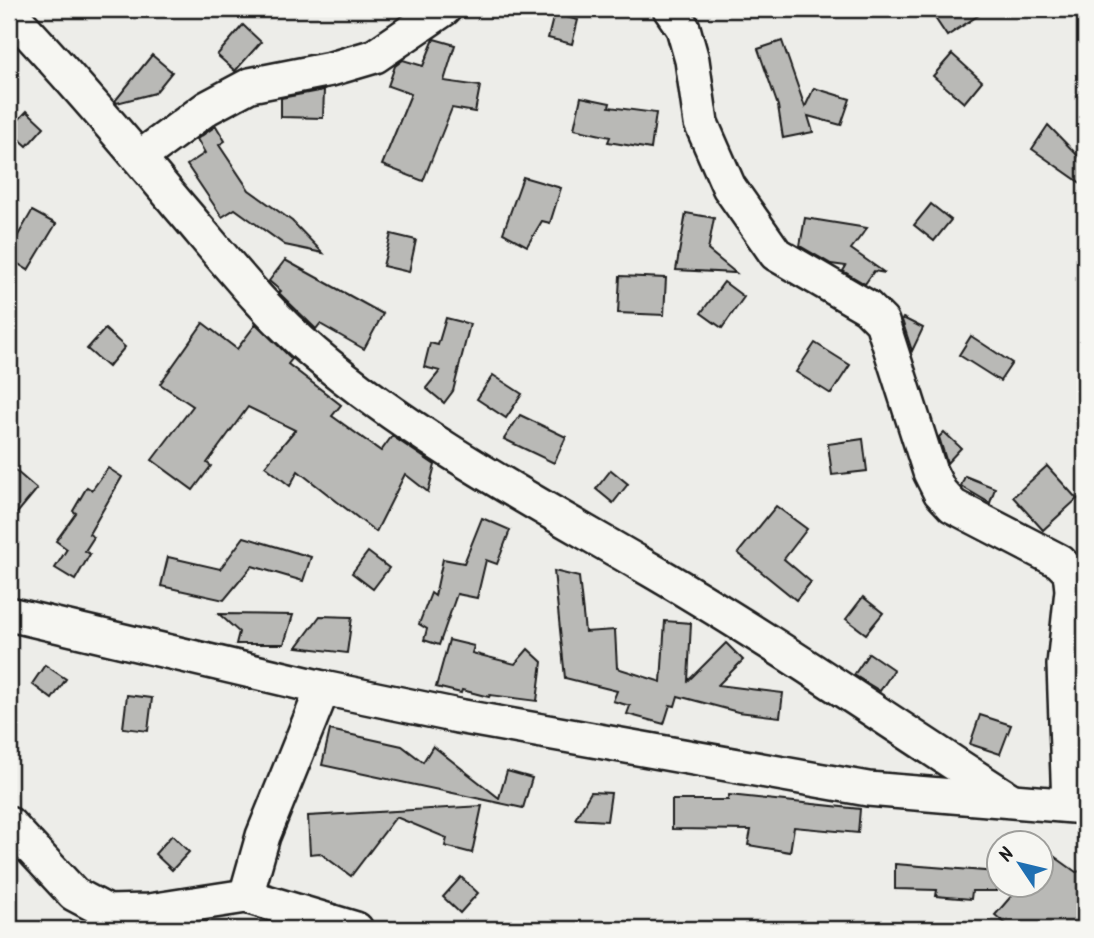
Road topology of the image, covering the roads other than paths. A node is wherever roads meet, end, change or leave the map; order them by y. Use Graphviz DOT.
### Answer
graph roads {
  1 [pos="444,9"];
  2 [pos="670,9"];
  3 [pos="9,12"];
  4 [pos="139,158"];
  5 [pos="9,614"];
  6 [pos="323,688"];
  7 [pos="1009,799"];
  8 [pos="1077,806"];
  9 [pos="9,824"];
  10 [pos="246,896"];
  11 [pos="356,929"];
  1 -- 4 [label="street"];
  2 -- 8 [label="street"];
  3 -- 4 [label="street"];
  4 -- 7 [label="street"];
  5 -- 6 [label="street"];
  6 -- 7 [label="street"];
  6 -- 10 [label="street"];
  7 -- 8 [label="street"];
  9 -- 10 [label="street"];
  10 -- 11 [label="street"];
}
